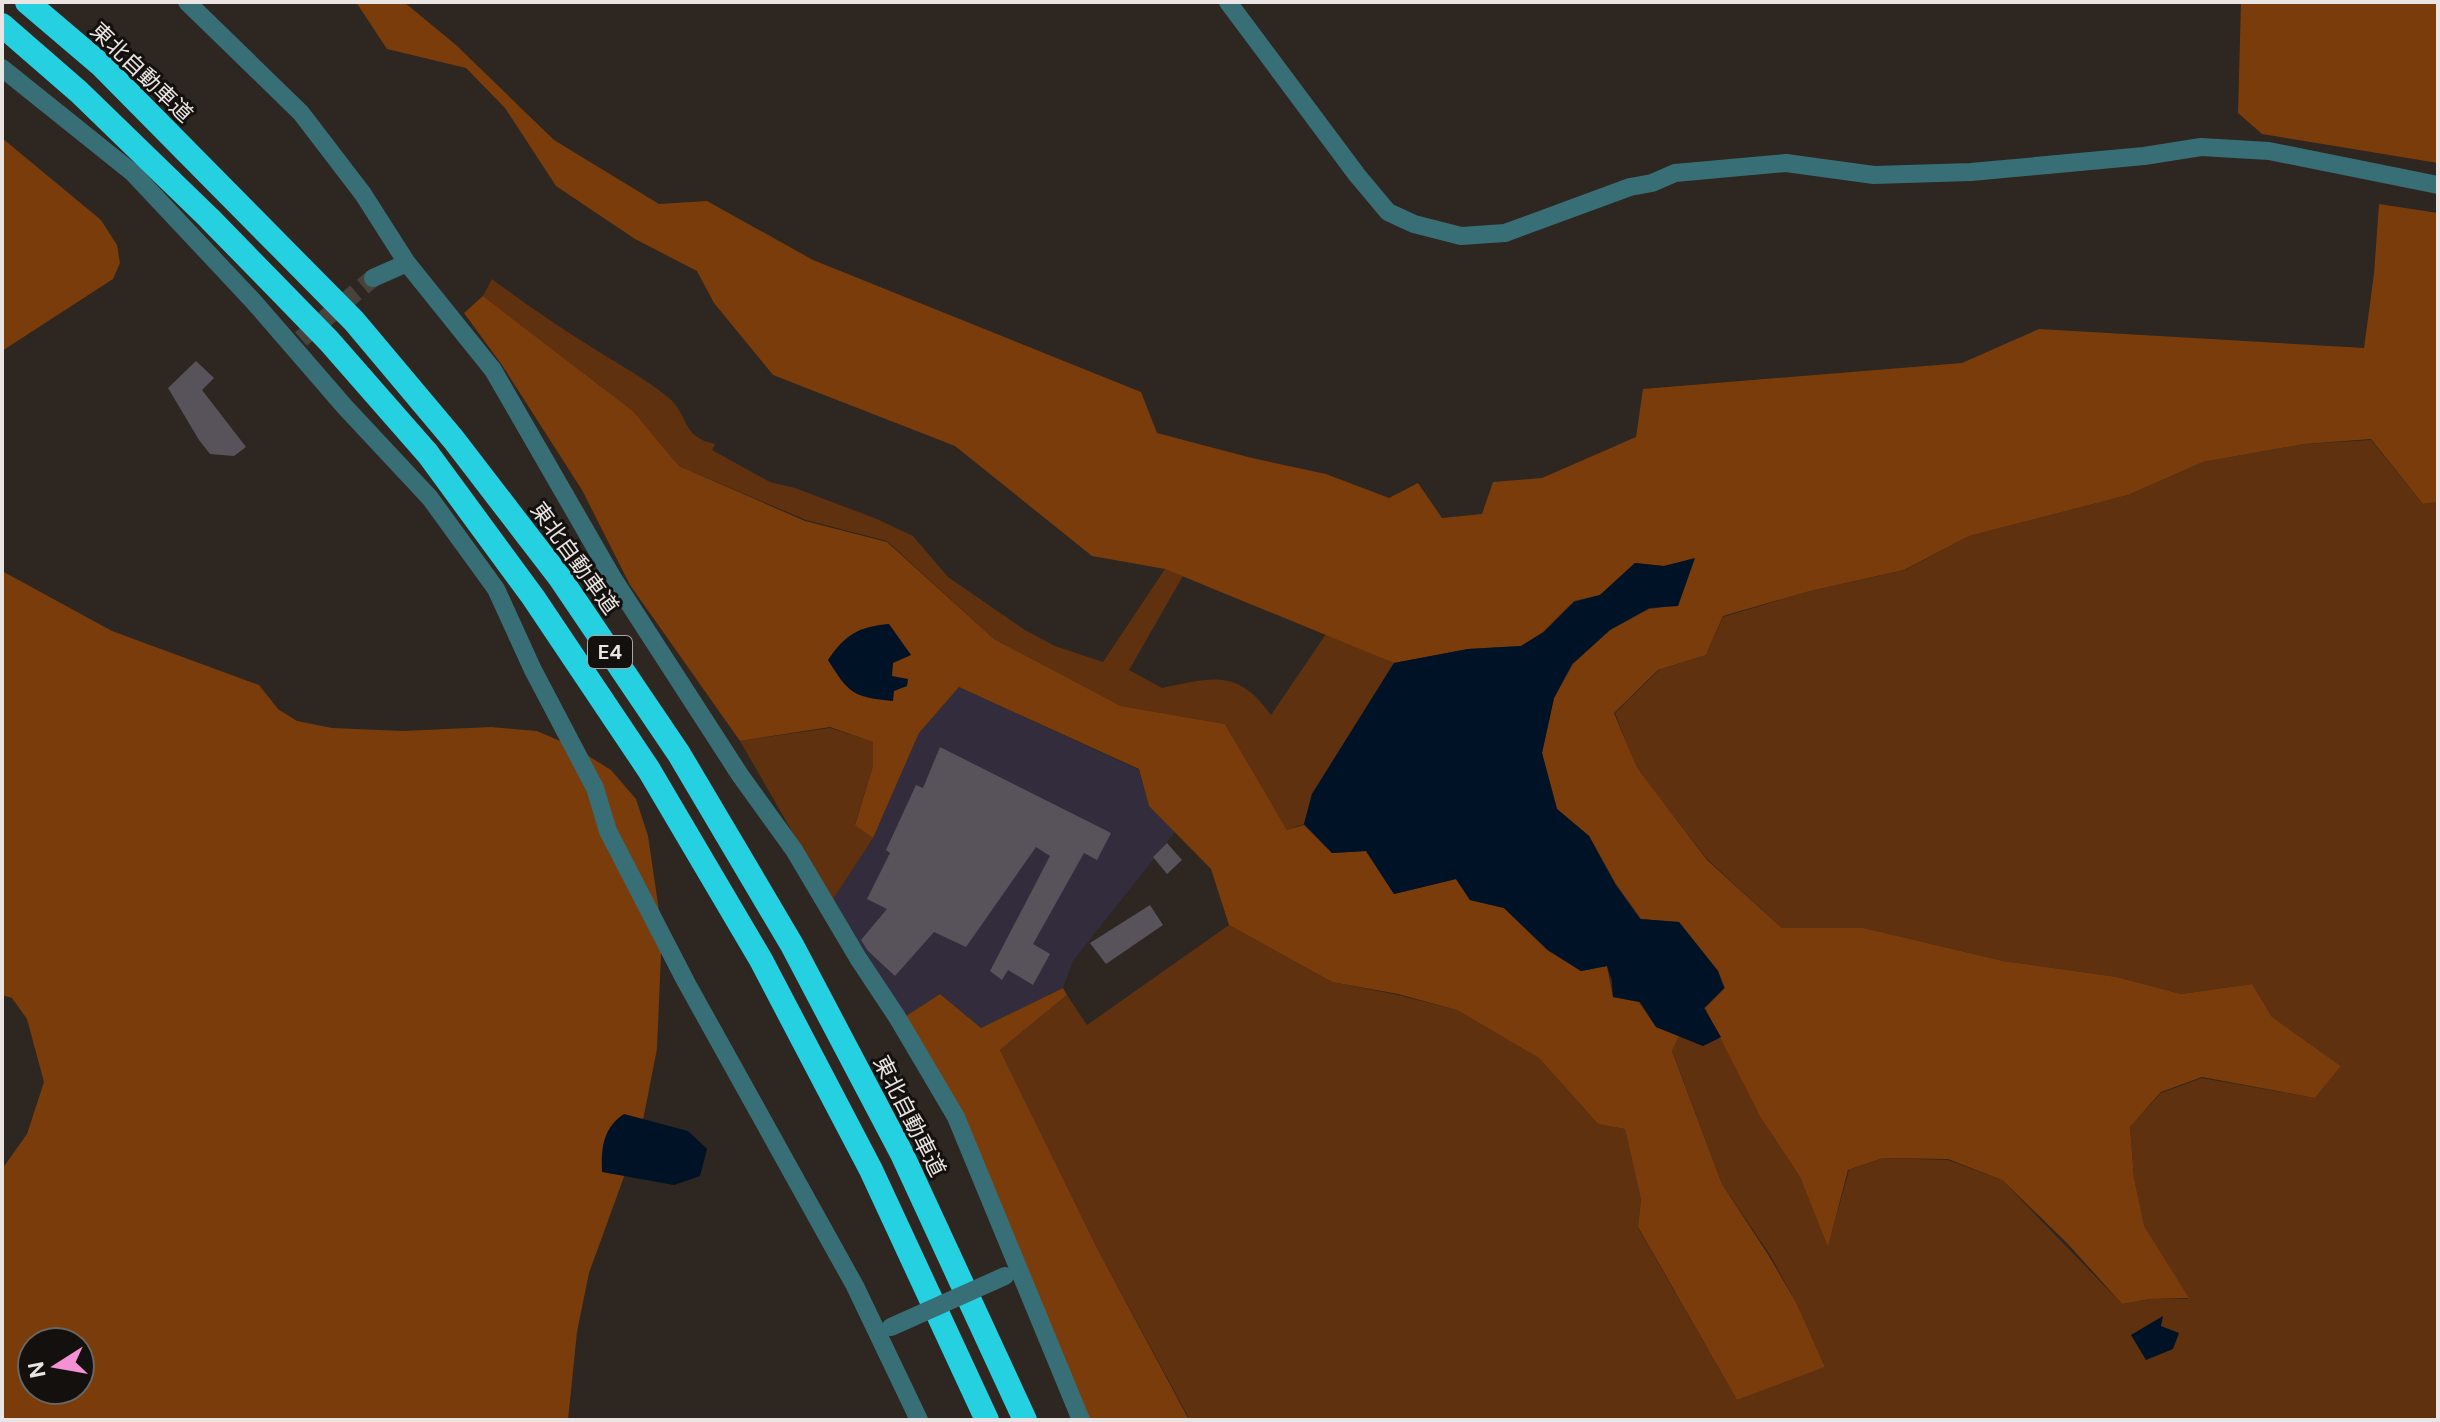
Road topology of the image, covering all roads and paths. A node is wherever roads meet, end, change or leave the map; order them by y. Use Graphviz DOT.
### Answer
graph roads {
  1 [pos="27,2"];
  2 [pos="187,2"];
  3 [pos="1228,2"];
  4 [pos="2,25"];
  5 [pos="2,68"];
  6 [pos="2438,185"];
  7 [pos="407,263"];
  8 [pos="373,278"];
  9 [pos="1012,1276"];
  10 [pos="885,1334"];
  11 [pos="919,1420"];
  12 [pos="987,1420"];
  13 [pos="1025,1420"];
  14 [pos="1081,1420"];
  1 -- 13 [label="highway, 東北自動車道 / E4"];
  2 -- 7 [label="street"];
  3 -- 6 [label="street"];
  4 -- 12 [label="highway, E4"];
  5 -- 10 [label="street"];
  7 -- 8 [label="street"];
  7 -- 9 [label="street"];
  9 -- 10 [label="street, bridge"];
  9 -- 14 [label="street"];
  10 -- 11 [label="street"];
}
